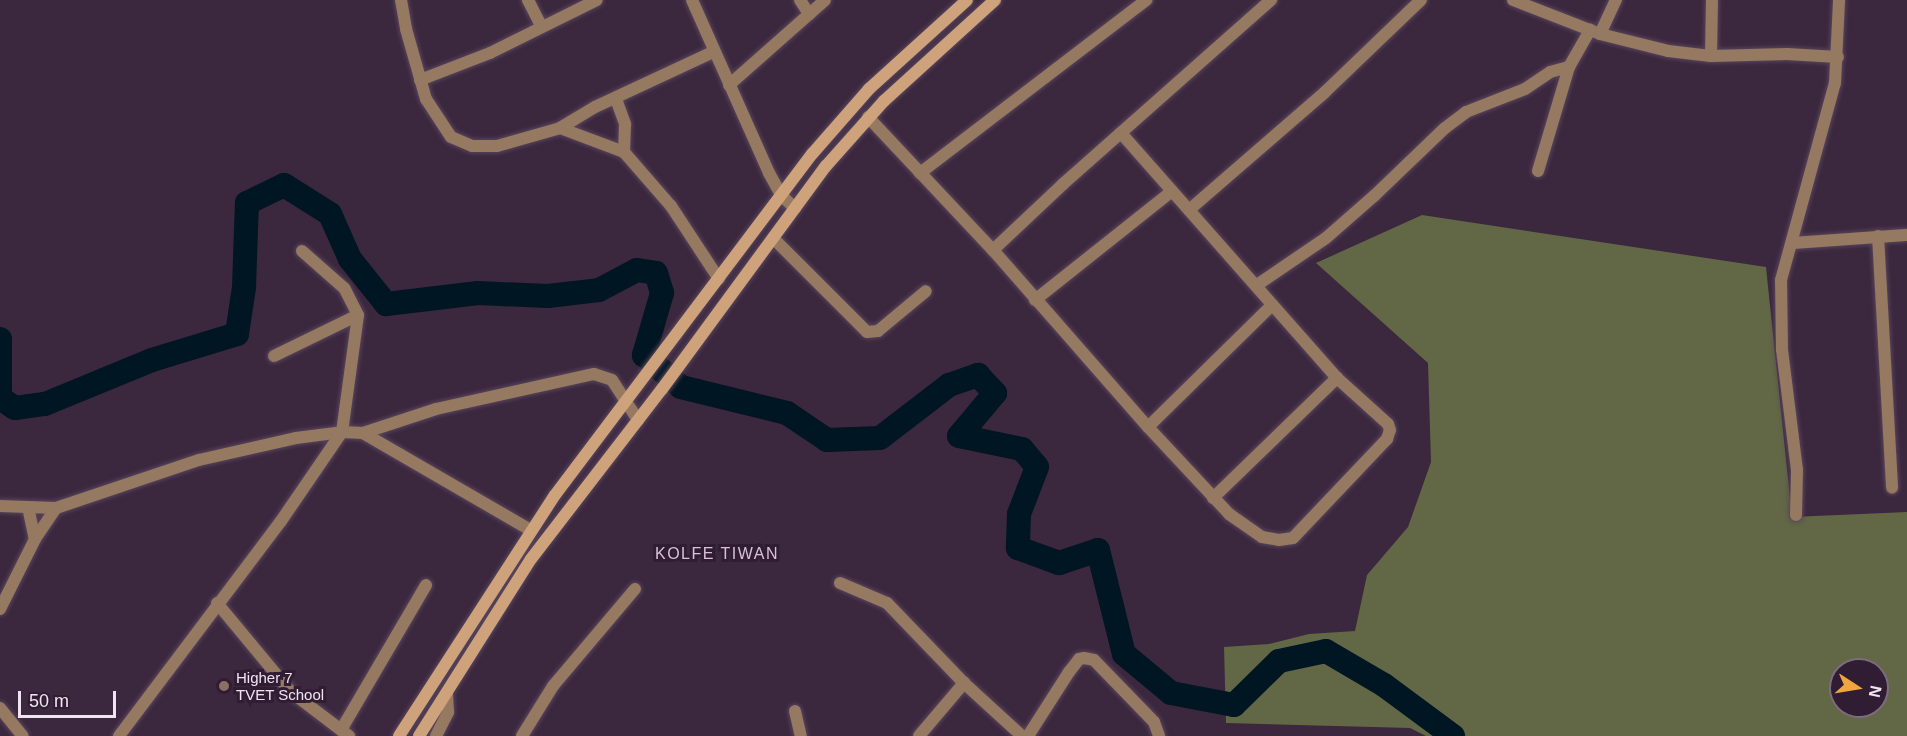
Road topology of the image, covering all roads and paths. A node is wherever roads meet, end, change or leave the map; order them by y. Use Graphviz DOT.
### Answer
graph roads {
  1 [pos="401,0"];
  2 [pos="528,0"];
  3 [pos="597,0"];
  4 [pos="692,0"];
  5 [pos="800,0"];
  6 [pos="825,0"];
  7 [pos="967,0"];
  8 [pos="995,0"];
  9 [pos="1146,0"];
  10 [pos="1271,0"];
  11 [pos="1421,0"];
  12 [pos="1513,0"];
  13 [pos="1616,0"];
  14 [pos="1712,0"];
  15 [pos="1839,0"];
  16 [pos="809,14"];
  17 [pos="542,27"];
  18 [pos="1595,32"];
  19 [pos="716,51"];
  20 [pos="1712,56"];
  21 [pos="1838,57"];
  22 [pos="1569,67"];
  23 [pos="420,80"];
  24 [pos="729,86"];
  25 [pos="616,99"];
  26 [pos="868,117"];
  27 [pos="560,128"];
  28 [pos="1121,133"];
  29 [pos="624,152"];
  30 [pos="1538,171"];
  31 [pos="920,173"];
  32 [pos="1172,191"];
  33 [pos="782,196"];
  34 [pos="795,208"];
  35 [pos="1189,210"];
  36 [pos="1907,235"];
  37 [pos="1878,236"];
  38 [pos="773,237"];
  39 [pos="1792,243"];
  40 [pos="993,250"];
  41 [pos="302,251"];
  42 [pos="718,279"];
  43 [pos="1257,285"];
  44 [pos="926,291"];
  45 [pos="1035,300"];
  46 [pos="1272,305"];
  47 [pos="358,315"];
  48 [pos="274,356"];
  49 [pos="1337,378"];
  50 [pos="626,403"];
  51 [pos="638,420"];
  52 [pos="1148,427"];
  53 [pos="342,432"];
  54 [pos="363,433"];
  55 [pos="1892,488"];
  56 [pos="1213,498"];
  57 [pos="0,506"];
  58 [pos="28,507"];
  59 [pos="56,508"];
  60 [pos="1796,515"];
  61 [pos="530,530"];
  62 [pos="35,539"];
  63 [pos="840,583"];
  64 [pos="426,585"];
  65 [pos="635,589"];
  66 [pos="217,603"];
  67 [pos="0,609"];
  68 [pos="964,683"];
  69 [pos="447,693"];
  70 [pos="0,708"];
  71 [pos="795,711"];
  72 [pos="345,733"];
  73 [pos="23,736"];
  74 [pos="119,736"];
  75 [pos="399,736"];
  76 [pos="419,736"];
  77 [pos="436,736"];
  78 [pos="522,736"];
  79 [pos="801,736"];
  80 [pos="919,736"];
  81 [pos="1022,736"];
  82 [pos="1028,736"];
  83 [pos="1160,736"];
  1 -- 23 [label="street"];
  2 -- 17 [label="street"];
  3 -- 17 [label="street"];
  4 -- 19 [label="street"];
  5 -- 16 [label="street"];
  6 -- 16 [label="street"];
  7 -- 33 [label="main road"];
  8 -- 26 [label="main road"];
  9 -- 31 [label="street"];
  10 -- 28 [label="street"];
  11 -- 35 [label="street"];
  12 -- 18 [label="street"];
  13 -- 18 [label="street"];
  14 -- 20 [label="street"];
  15 -- 21 [label="street"];
  16 -- 24 [label="street"];
  17 -- 23 [label="street"];
  18 -- 20 [label="street"];
  18 -- 22 [label="street"];
  19 -- 24 [label="street"];
  19 -- 25 [label="street"];
  20 -- 21 [label="street"];
  21 -- 39 [label="street"];
  22 -- 30 [label="street"];
  22 -- 43 [label="street"];
  23 -- 27 [label="street"];
  24 -- 33 [label="street"];
  25 -- 27 [label="street"];
  25 -- 29 [label="street"];
  26 -- 31 [label="street"];
  26 -- 34 [label="main road"];
  27 -- 29 [label="street"];
  28 -- 32 [label="street"];
  28 -- 40 [label="street"];
  29 -- 42 [label="street"];
  31 -- 40 [label="street"];
  32 -- 35 [label="street"];
  32 -- 45 [label="street"];
  33 -- 34 [label="street"];
  33 -- 42 [label="main road"];
  34 -- 38 [label="main road"];
  35 -- 43 [label="street"];
  36 -- 37 [label="street"];
  37 -- 39 [label="street"];
  37 -- 55 [label="street"];
  38 -- 44 [label="street"];
  38 -- 51 [label="main road"];
  39 -- 60 [label="street"];
  40 -- 45 [label="street"];
  41 -- 47 [label="street"];
  42 -- 50 [label="main road"];
  43 -- 46 [label="street"];
  45 -- 52 [label="street"];
  46 -- 49 [label="street"];
  46 -- 52 [label="street"];
  47 -- 48 [label="street"];
  47 -- 53 [label="street"];
  49 -- 56 [label="street"];
  49 -- 56 [label="street"];
  50 -- 51 [label="street"];
  50 -- 54 [label="street"];
  50 -- 61 [label="main road"];
  51 -- 69 [label="main road"];
  52 -- 56 [label="street"];
  53 -- 54 [label="street"];
  53 -- 59 [label="street"];
  53 -- 66 [label="street"];
  54 -- 61 [label="street"];
  57 -- 58 [label="street"];
  58 -- 59 [label="street"];
  58 -- 62 [label="street"];
  59 -- 62 [label="street"];
  61 -- 75 [label="main road"];
  62 -- 67 [label="street"];
  63 -- 68 [label="street"];
  64 -- 72 [label="street"];
  65 -- 78 [label="street"];
  66 -- 72 [label="street"];
  66 -- 74 [label="street"];
  68 -- 80 [label="street"];
  68 -- 81 [label="street"];
  69 -- 76 [label="main road"];
  69 -- 77 [label="street"];
  70 -- 73 [label="street"];
  71 -- 79 [label="street"];
  82 -- 83 [label="street"];
}
